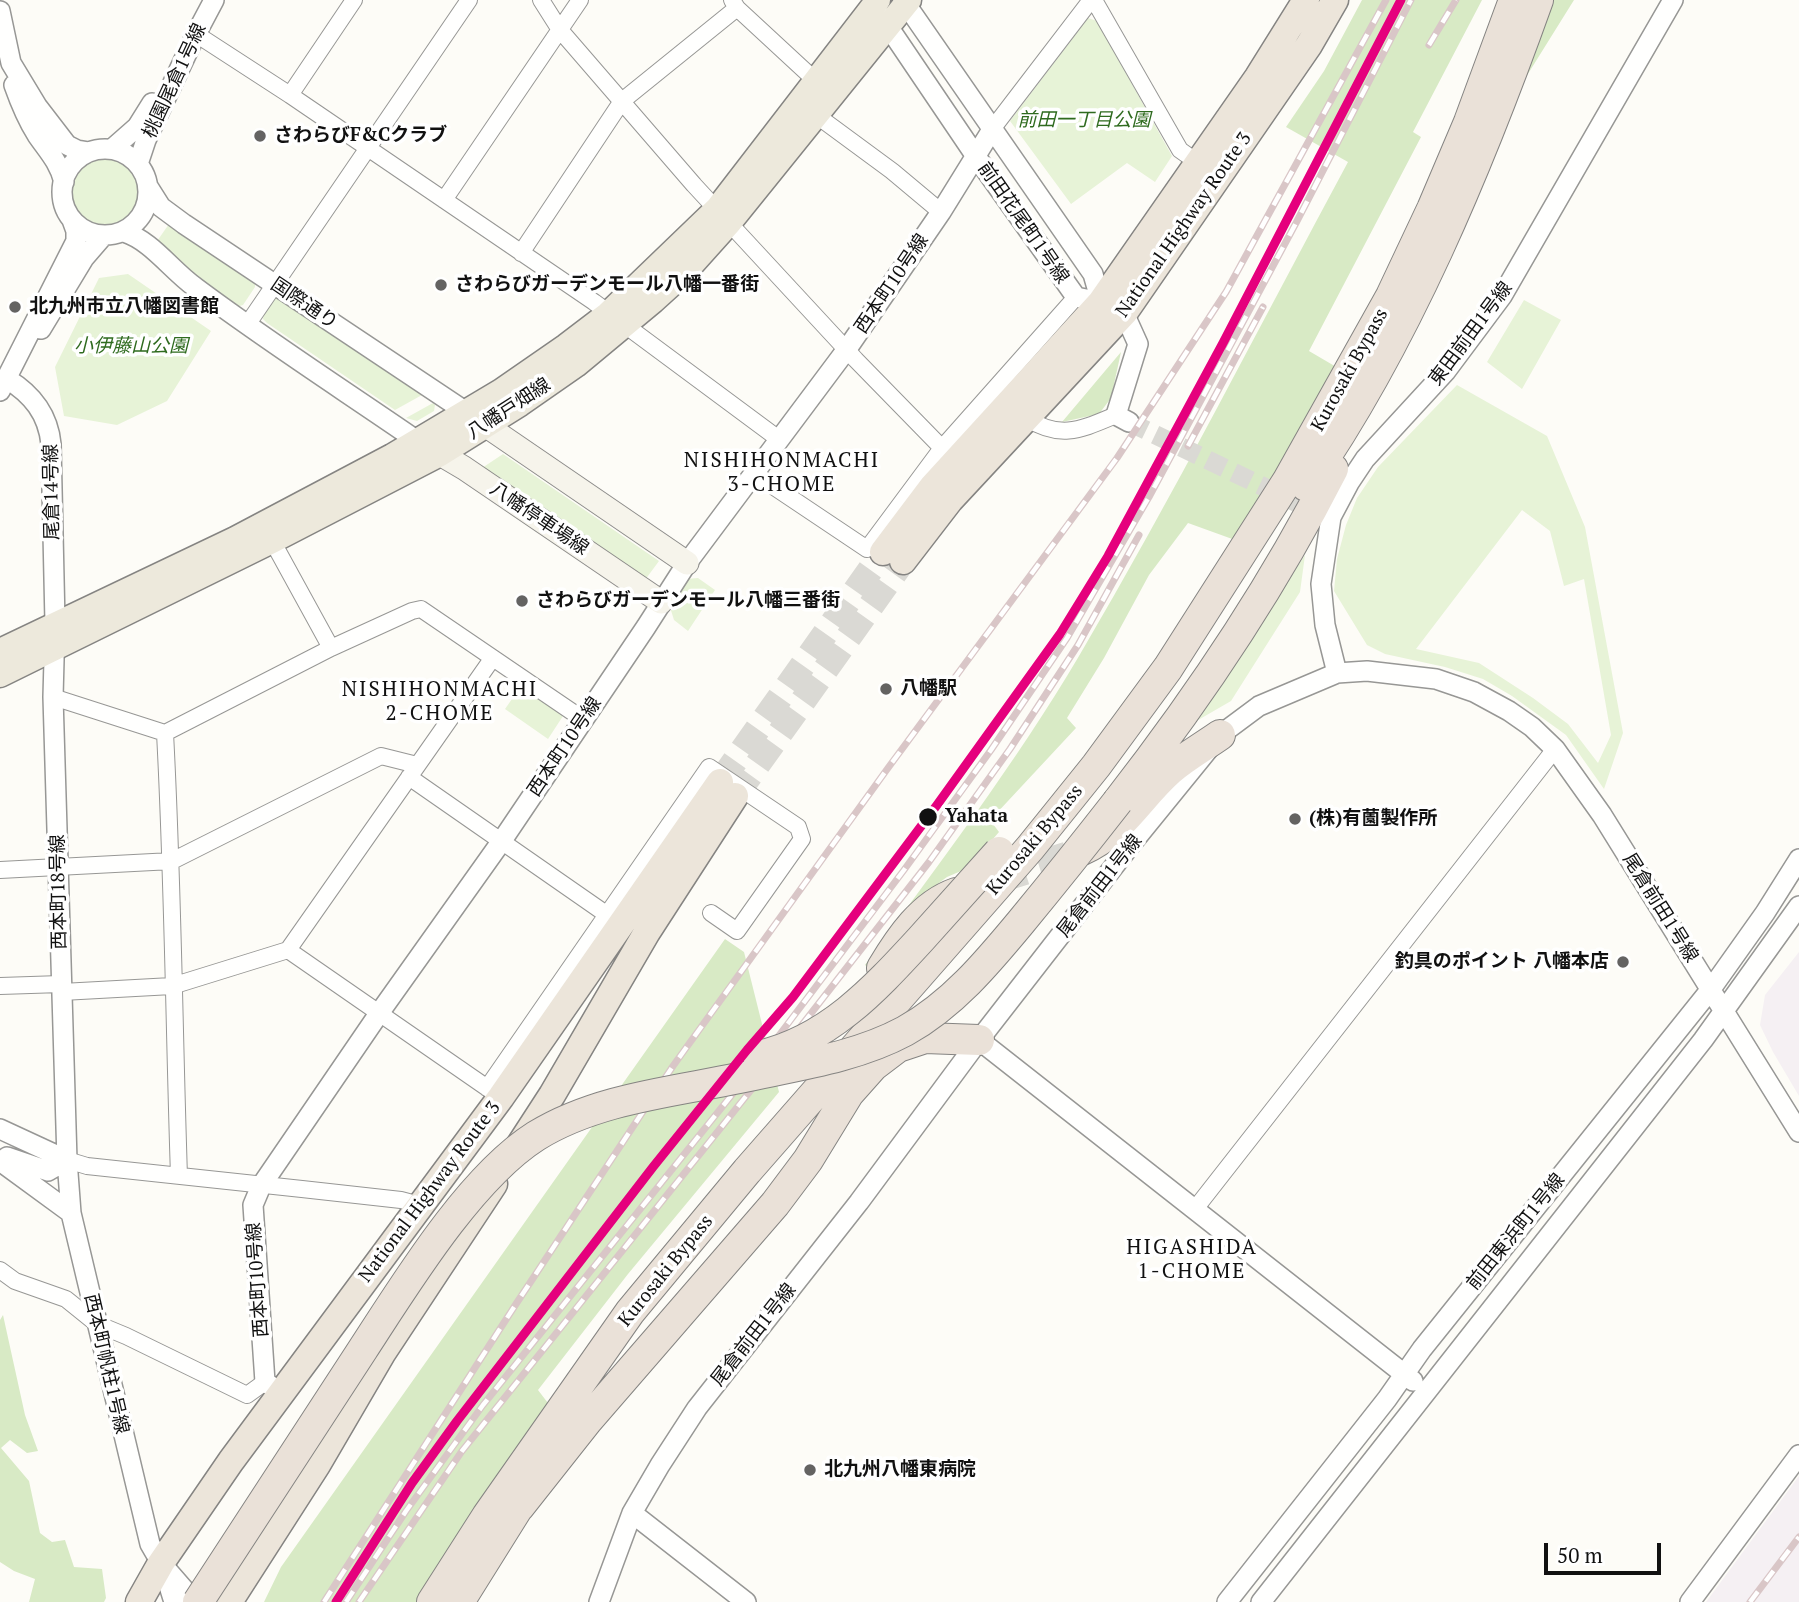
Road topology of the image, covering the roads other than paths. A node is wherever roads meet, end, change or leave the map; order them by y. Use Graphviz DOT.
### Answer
graph roads {
  1 [pos="214,0"];
  2 [pos="354,0"];
  3 [pos="469,0"];
  4 [pos="541,0"];
  5 [pos="580,0"];
  6 [pos="1093,0"];
  7 [pos="1306,0"];
  8 [pos="1335,0"];
  9 [pos="1514,0"];
  10 [pos="1538,0"];
  11 [pos="1673,0"];
  12 [pos="875,1"];
  13 [pos="906,1"];
  14 [pos="734,4"];
  15 [pos="0,11"];
  16 [pos="887,26"];
  17 [pos="560,30"];
  18 [pos="196,34"];
  19 [pos="5,62"];
  20 [pos="817,82"];
  21 [pos="290,95"];
  22 [pos="622,101"];
  23 [pos="816,115"];
  24 [pos="993,128"];
  25 [pos="112,149"];
  26 [pos="369,149"];
  27 [pos="89,152"];
  28 [pos="975,156"];
  29 [pos="1197,162"];
  30 [pos="138,164"];
  31 [pos="64,182"];
  32 [pos="149,188"];
  33 [pos="444,200"];
  34 [pos="941,212"];
  35 [pos="723,216"];
  36 [pos="72,220"];
  37 [pos="124,232"];
  38 [pos="103,236"];
  39 [pos="521,253"];
  40 [pos="274,284"];
  41 [pos="1100,304"];
  42 [pos="1409,307"];
  43 [pos="616,319"];
  44 [pos="247,325"];
  45 [pos="847,349"];
  46 [pos="3,385"];
  47 [pos="1026,418"];
  48 [pos="476,419"];
  49 [pos="1122,419"];
  50 [pos="416,440"];
  51 [pos="780,440"];
  52 [pos="942,448"];
  53 [pos="440,454"];
  54 [pos="755,474"];
  55 [pos="1288,480"];
  56 [pos="267,532"];
  57 [pos="687,563"];
  58 [pos="661,602"];
  59 [pos="54,636"];
  60 [pos="331,648"];
  61 [pos="0,650"];
  62 [pos="492,659"];
  63 [pos="1337,673"];
  64 [pos="0,676"];
  65 [pos="53,697"];
  66 [pos="584,720"];
  67 [pos="165,733"];
  68 [pos="1220,735"];
  69 [pos="1555,749"];
  70 [pos="413,771"];
  71 [pos="501,842"];
  72 [pos="1069,856"];
  73 [pos="1799,859"];
  74 [pos="172,861"];
  75 [pos="59,866"];
  76 [pos="0,870"];
  77 [pos="985,882"];
  78 [pos="1799,906"];
  79 [pos="711,912"];
  80 [pos="606,914"];
  81 [pos="288,950"];
  82 [pos="0,986"];
  83 [pos="172,986"];
  84 [pos="61,988"];
  85 [pos="1711,989"];
  86 [pos="380,1012"];
  87 [pos="1723,1012"];
  88 [pos="979,1041"];
  89 [pos="494,1092"];
  90 [pos="66,1113"];
  91 [pos="0,1129"];
  92 [pos="1799,1132"];
  93 [pos="44,1148"];
  94 [pos="0,1154"];
  95 [pos="67,1160"];
  96 [pos="0,1161"];
  97 [pos="178,1176"];
  98 [pos="261,1186"];
  99 [pos="420,1205"];
  100 [pos="1195,1209"];
  101 [pos="71,1213"];
  102 [pos="0,1270"];
  103 [pos="630,1312"];
  104 [pos="97,1324"];
  105 [pos="1404,1375"];
  106 [pos="273,1388"];
  107 [pos="1426,1391"];
  108 [pos="1799,1455"];
  109 [pos="632,1514"];
  110 [pos="508,1521"];
  111 [pos="161,1563"];
  112 [pos="139,1602"];
  113 [pos="174,1602"];
  114 [pos="182,1602"];
  115 [pos="197,1602"];
  116 [pos="229,1602"];
  117 [pos="432,1602"];
  118 [pos="459,1602"];
  119 [pos="599,1602"];
  120 [pos="746,1602"];
  121 [pos="1227,1602"];
  122 [pos="1261,1602"];
  123 [pos="1690,1602"];
  1 -- 18 [label="street, 桃園尾倉1号線"];
  2 -- 21 [label="street"];
  3 -- 26 [label="street"];
  4 -- 17 [label="street"];
  5 -- 17 [label="street"];
  6 -- 24 [label="street"];
  6 -- 29 [label="street"];
  7 -- 29 [label="highway, National Highway Route 3"];
  8 -- 41 [label="highway, National Highway Route 3"];
  9 -- 55 [label="highway, Kurosaki Bypass"];
  10 -- 42 [label="highway, Kurosaki Bypass"];
  11 -- 63 [label="street, 東田前田1号線"];
  12 -- 16 [label="street, 前田花尾町1号線"];
  12 -- 20 [label="main road, 八幡戸畑線"];
  13 -- 16 [label="main road, 八幡戸畑線"];
  13 -- 24 [label="street, 前田花尾町1号線"];
  14 -- 20 [label="street"];
  14 -- 22 [label="street"];
  15 -- 19 [label="street"];
  16 -- 23 [label="main road, 八幡戸畑線"];
  16 -- 28 [label="street, 前田花尾町1号線"];
  17 -- 22 [label="street"];
  17 -- 33 [label="street"];
  18 -- 21 [label="street"];
  18 -- 25 [label="street"];
  18 -- 30 [label="street, 桃園尾倉1号線"];
  19 -- 27 [label="street"];
  19 -- 31 [label="street"];
  20 -- 35 [label="main road, 八幡戸畑線"];
  21 -- 26 [label="street"];
  22 -- 35 [label="street"];
  22 -- 39 [label="street"];
  23 -- 34 [label="street"];
  23 -- 35 [label="main road, 八幡戸畑線"];
  24 -- 28 [label="street, 西本町10号線"];
  24 -- 41 [label="street, 前田花尾町1号線"];
  25 -- 27 [label="street"];
  25 -- 30 [label="street"];
  26 -- 33 [label="street"];
  26 -- 40 [label="street"];
  27 -- 31 [label="street"];
  28 -- 34 [label="street, 西本町10号線"];
  28 -- 41 [label="street, 前田花尾町1号線"];
  29 -- 41 [label="highway, National Highway Route 3"];
  30 -- 32 [label="street"];
  31 -- 36 [label="street"];
  32 -- 37 [label="street"];
  32 -- 40 [label="street, 国際通り"];
  33 -- 39 [label="street"];
  34 -- 45 [label="street, 西本町10号線"];
  35 -- 43 [label="main road, 八幡戸畑線"];
  35 -- 45 [label="street"];
  36 -- 38 [label="street"];
  36 -- 46 [label="street"];
  37 -- 38 [label="street"];
  37 -- 44 [label="street"];
  38 -- 46 [label="street"];
  39 -- 43 [label="street"];
  40 -- 44 [label="street"];
  40 -- 48 [label="street, 国際通り"];
  41 -- 47 [label="highway, National Highway Route 3"];
  41 -- 47 [label="highway, National Highway Route 3"];
  41 -- 49 [label="street"];
  41 -- 52 [label="street"];
  42 -- 110 [label="highway, Kurosaki Bypass"];
  42 -- 115 [label="highway, bridge"];
  43 -- 48 [label="main road, 八幡戸畑線"];
  43 -- 51 [label="street"];
  44 -- 50 [label="street"];
  45 -- 51 [label="street, 西本町10号線"];
  45 -- 52 [label="street"];
  46 -- 59 [label="street, 尾倉14号線"];
  47 -- 49 [label="street"];
  48 -- 50 [label="main road, 八幡戸畑線"];
  48 -- 53 [label="main road, 八幡戸畑線"];
  48 -- 57 [label="main road"];
  50 -- 53 [label="main road, 八幡停車場線"];
  50 -- 56 [label="main road, 八幡戸畑線"];
  51 -- 54 [label="street, 西本町10号線"];
  52 -- 54 [label="street"];
  53 -- 56 [label="main road, 八幡戸畑線"];
  53 -- 58 [label="main road, 八幡停車場線"];
  54 -- 57 [label="street, 西本町10号線"];
  55 -- 103 [label="highway, Kurosaki Bypass"];
  55 -- 114 [label="highway, bridge"];
  56 -- 59 [label="main road, 八幡戸畑線"];
  56 -- 60 [label="street"];
  57 -- 58 [label="street, 西本町10号線"];
  58 -- 66 [label="street, 西本町10号線"];
  59 -- 61 [label="main road, 八幡戸畑線"];
  59 -- 64 [label="main road, 八幡戸畑線"];
  59 -- 65 [label="street, 西本町18号線"];
  60 -- 62 [label="street"];
  60 -- 67 [label="street"];
  62 -- 66 [label="street"];
  62 -- 70 [label="street"];
  63 -- 68 [label="street, 尾倉前田1号線"];
  63 -- 69 [label="street, 尾倉前田1号線"];
  65 -- 67 [label="street"];
  65 -- 75 [label="street, 西本町18号線"];
  66 -- 71 [label="street, 西本町10号線"];
  67 -- 74 [label="street"];
  68 -- 72 [label="highway"];
  68 -- 88 [label="street, 尾倉前田1号線"];
  69 -- 85 [label="street, 尾倉前田1号線"];
  69 -- 100 [label="street"];
  70 -- 71 [label="street"];
  70 -- 74 [label="street"];
  70 -- 81 [label="street"];
  71 -- 80 [label="street"];
  71 -- 86 [label="street, 西本町10号線"];
  73 -- 85 [label="street, 前田東浜町1号線"];
  74 -- 75 [label="street"];
  74 -- 83 [label="street"];
  75 -- 76 [label="street"];
  75 -- 84 [label="street, 西本町18号線"];
  77 -- 103 [label="highway"];
  78 -- 87 [label="street, 前田東浜町1号線"];
  79 -- 80 [label="street"];
  80 -- 89 [label="street"];
  81 -- 83 [label="street"];
  81 -- 86 [label="street"];
  82 -- 84 [label="street"];
  83 -- 84 [label="street"];
  83 -- 97 [label="street"];
  84 -- 90 [label="street, 西本町18号線"];
  85 -- 87 [label="street, 尾倉前田1号線"];
  85 -- 105 [label="street, 前田東浜町1号線"];
  86 -- 89 [label="street"];
  86 -- 98 [label="street, 西本町10号線"];
  87 -- 92 [label="street, 尾倉前田1号線"];
  87 -- 107 [label="street, 前田東浜町1号線"];
  88 -- 100 [label="street"];
  88 -- 109 [label="street, 尾倉前田1号線"];
  88 -- 110 [label="highway"];
  89 -- 99 [label="highway, National Highway Route 3"];
  89 -- 116 [label="highway, National Highway Route 3"];
  90 -- 93 [label="street"];
  90 -- 95 [label="street, 西本町18号線"];
  91 -- 93 [label="street"];
  93 -- 95 [label="street"];
  94 -- 95 [label="street"];
  95 -- 97 [label="street"];
  95 -- 101 [label="street, 西本町帆柱1号線"];
  96 -- 101 [label="street"];
  97 -- 98 [label="street"];
  98 -- 99 [label="street"];
  98 -- 106 [label="street, 西本町10号線"];
  99 -- 106 [label="highway, National Highway Route 3"];
  100 -- 105 [label="street"];
  101 -- 104 [label="street, 西本町帆柱1号線"];
  102 -- 104 [label="street"];
  103 -- 117 [label="highway, Kurosaki Bypass"];
  104 -- 106 [label="street"];
  104 -- 111 [label="street, 西本町帆柱1号線"];
  105 -- 107 [label="street"];
  105 -- 121 [label="street, 前田東浜町1号線"];
  106 -- 111 [label="highway, National Highway Route 3"];
  107 -- 122 [label="street, 前田東浜町1号線"];
  108 -- 123 [label="street"];
  109 -- 119 [label="street, 尾倉前田1号線"];
  109 -- 120 [label="street"];
  110 -- 118 [label="highway, Kurosaki Bypass"];
  111 -- 112 [label="highway, National Highway Route 3"];
  111 -- 113 [label="street"];
  111 -- 115 [label="street"];
}
